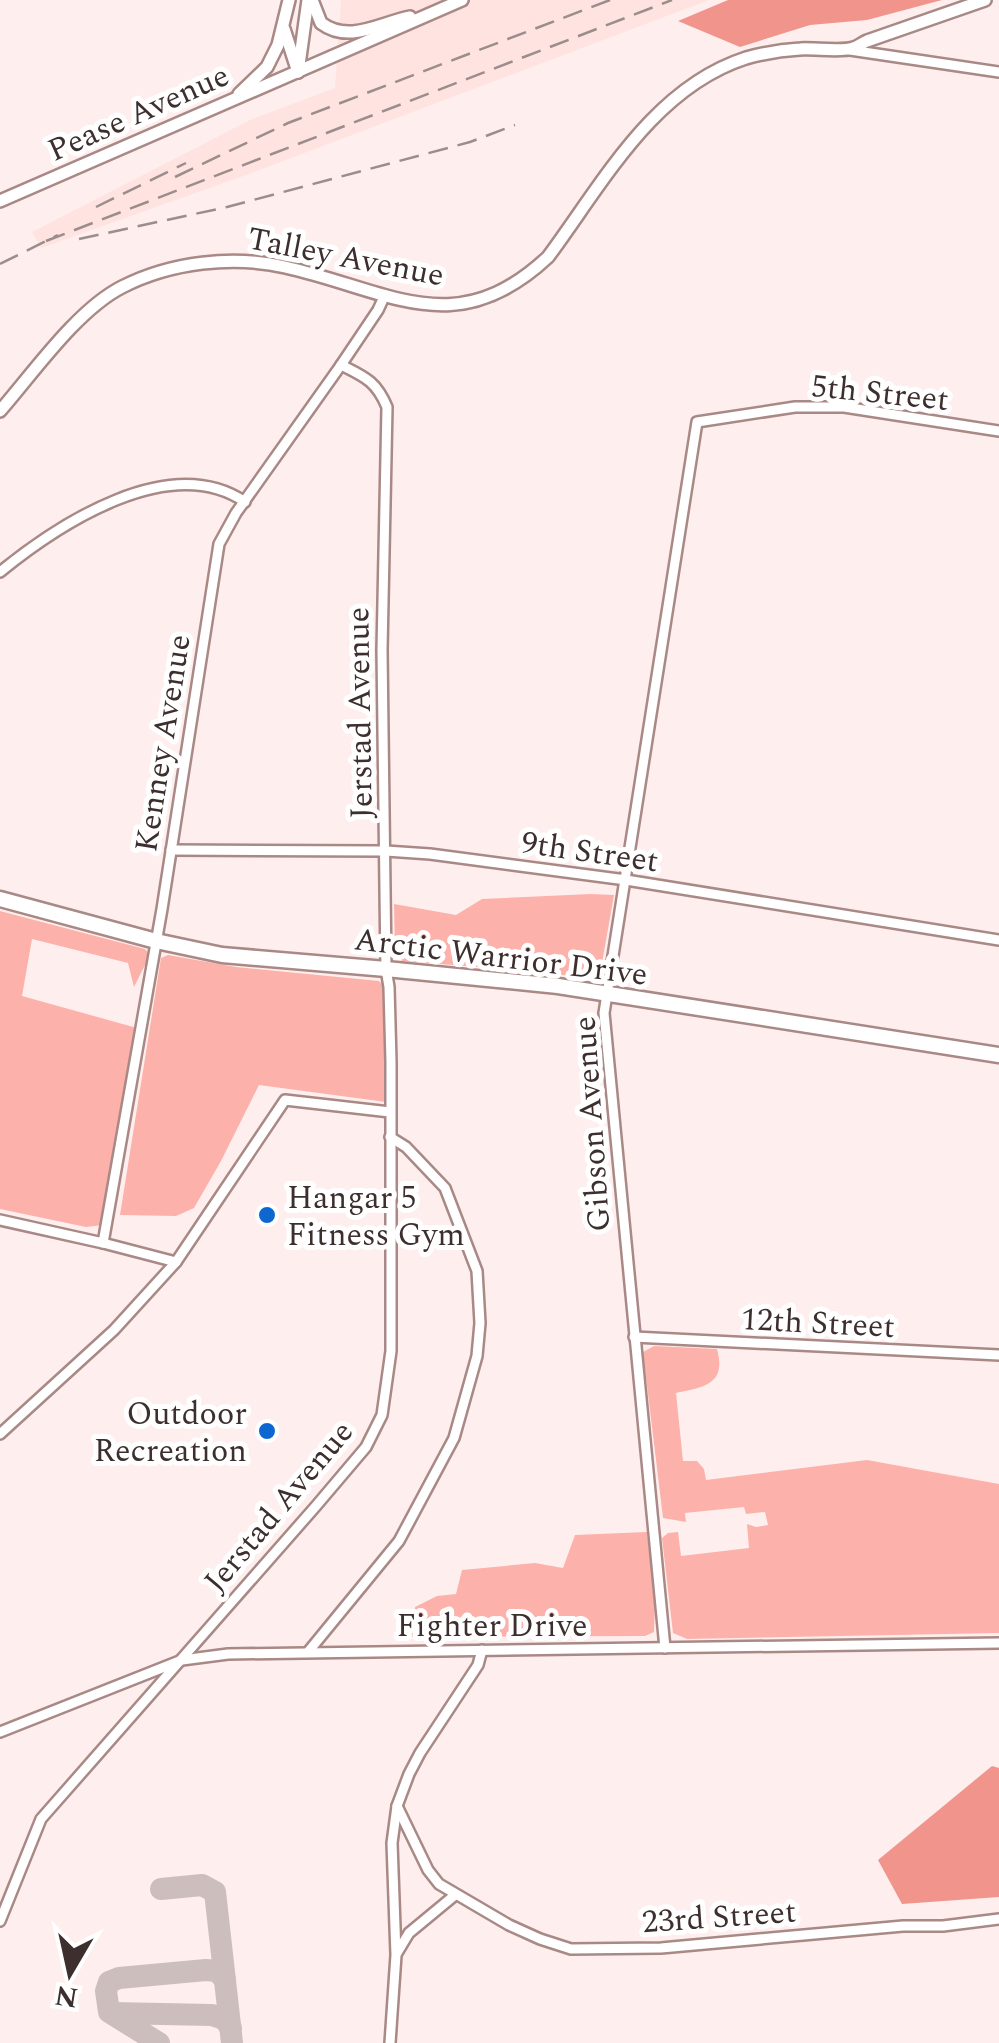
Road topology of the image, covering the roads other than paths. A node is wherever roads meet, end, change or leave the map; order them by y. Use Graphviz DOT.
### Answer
graph roads {
  1 [pos="289,0"];
  2 [pos="310,0"];
  3 [pos="462,0"];
  4 [pos="985,0"];
  5 [pos="438,10"];
  6 [pos="284,26"];
  7 [pos="850,50"];
  8 [pos="298,72"];
  9 [pos="999,72"];
  10 [pos="232,100"];
  11 [pos="0,201"];
  12 [pos="384,296"];
  13 [pos="341,365"];
  14 [pos="0,411"];
  15 [pos="696,422"];
  16 [pos="999,431"];
  17 [pos="244,502"];
  18 [pos="0,572"];
  19 [pos="171,850"];
  20 [pos="386,851"];
  21 [pos="626,880"];
  22 [pos="0,900"];
  23 [pos="999,940"];
  24 [pos="156,941"];
  25 [pos="386,968"];
  26 [pos="608,994"];
  27 [pos="999,1055"];
  28 [pos="390,1112"];
  29 [pos="390,1137"];
  30 [pos="0,1220"];
  31 [pos="103,1243"];
  32 [pos="176,1262"];
  33 [pos="634,1337"];
  34 [pos="999,1356"];
  35 [pos="0,1434"];
  36 [pos="999,1643"];
  37 [pos="665,1648"];
  38 [pos="482,1650"];
  39 [pos="308,1652"];
  40 [pos="182,1660"];
  41 [pos="0,1732"];
  42 [pos="397,1806"];
  43 [pos="454,1895"];
  44 [pos="999,1918"];
  45 [pos="0,1921"];
  46 [pos="396,1955"];
  47 [pos="390,2043"];
  1 -- 6 [label="street"];
  2 -- 5 [label="street"];
  2 -- 8 [label="street"];
  3 -- 5 [label="street"];
  4 -- 7 [label="street, Talley Avenue"];
  5 -- 8 [label="street, Pease Avenue"];
  6 -- 8 [label="street"];
  6 -- 10 [label="street"];
  7 -- 9 [label="street"];
  7 -- 12 [label="street, Talley Avenue"];
  8 -- 10 [label="street, Pease Avenue"];
  10 -- 11 [label="street, Pease Avenue"];
  12 -- 13 [label="street, Kenney Avenue"];
  12 -- 14 [label="street, Talley Avenue"];
  13 -- 17 [label="street, Kenney Avenue"];
  13 -- 20 [label="street, Jerstad Avenue"];
  15 -- 16 [label="street, 5th Street"];
  15 -- 21 [label="street, Gibson Avenue"];
  17 -- 18 [label="street"];
  17 -- 19 [label="street, Kenney Avenue"];
  19 -- 20 [label="street, 9th Street"];
  19 -- 24 [label="street, Kenney Avenue"];
  20 -- 21 [label="street, 9th Street"];
  20 -- 25 [label="street, Jerstad Avenue"];
  21 -- 23 [label="street, 9th Street"];
  21 -- 26 [label="street, Gibson Avenue"];
  22 -- 24 [label="main road, Arctic Warrior Drive"];
  24 -- 25 [label="main road, Arctic Warrior Drive"];
  24 -- 31 [label="street, Kenney Avenue"];
  25 -- 26 [label="main road, Arctic Warrior Drive"];
  25 -- 28 [label="street, Jerstad Avenue"];
  26 -- 27 [label="main road, Arctic Warrior Drive"];
  26 -- 33 [label="street, Gibson Avenue"];
  28 -- 29 [label="street, Jerstad Avenue"];
  28 -- 32 [label="street"];
  29 -- 39 [label="street"];
  29 -- 40 [label="street, Jerstad Avenue"];
  30 -- 31 [label="street"];
  31 -- 32 [label="street"];
  32 -- 35 [label="street"];
  33 -- 34 [label="street, 12th Street"];
  33 -- 37 [label="street, Gibson Avenue"];
  36 -- 37 [label="street, Fighter Drive"];
  37 -- 38 [label="street, Fighter Drive"];
  38 -- 39 [label="street, Fighter Drive"];
  38 -- 42 [label="street"];
  39 -- 40 [label="street, Fighter Drive"];
  40 -- 41 [label="street, Fighter Drive"];
  40 -- 45 [label="street, Jerstad Avenue"];
  42 -- 43 [label="street, 23rd Street"];
  42 -- 46 [label="street"];
  43 -- 44 [label="street, 23rd Street"];
  43 -- 46 [label="street"];
  46 -- 47 [label="street"];
}
